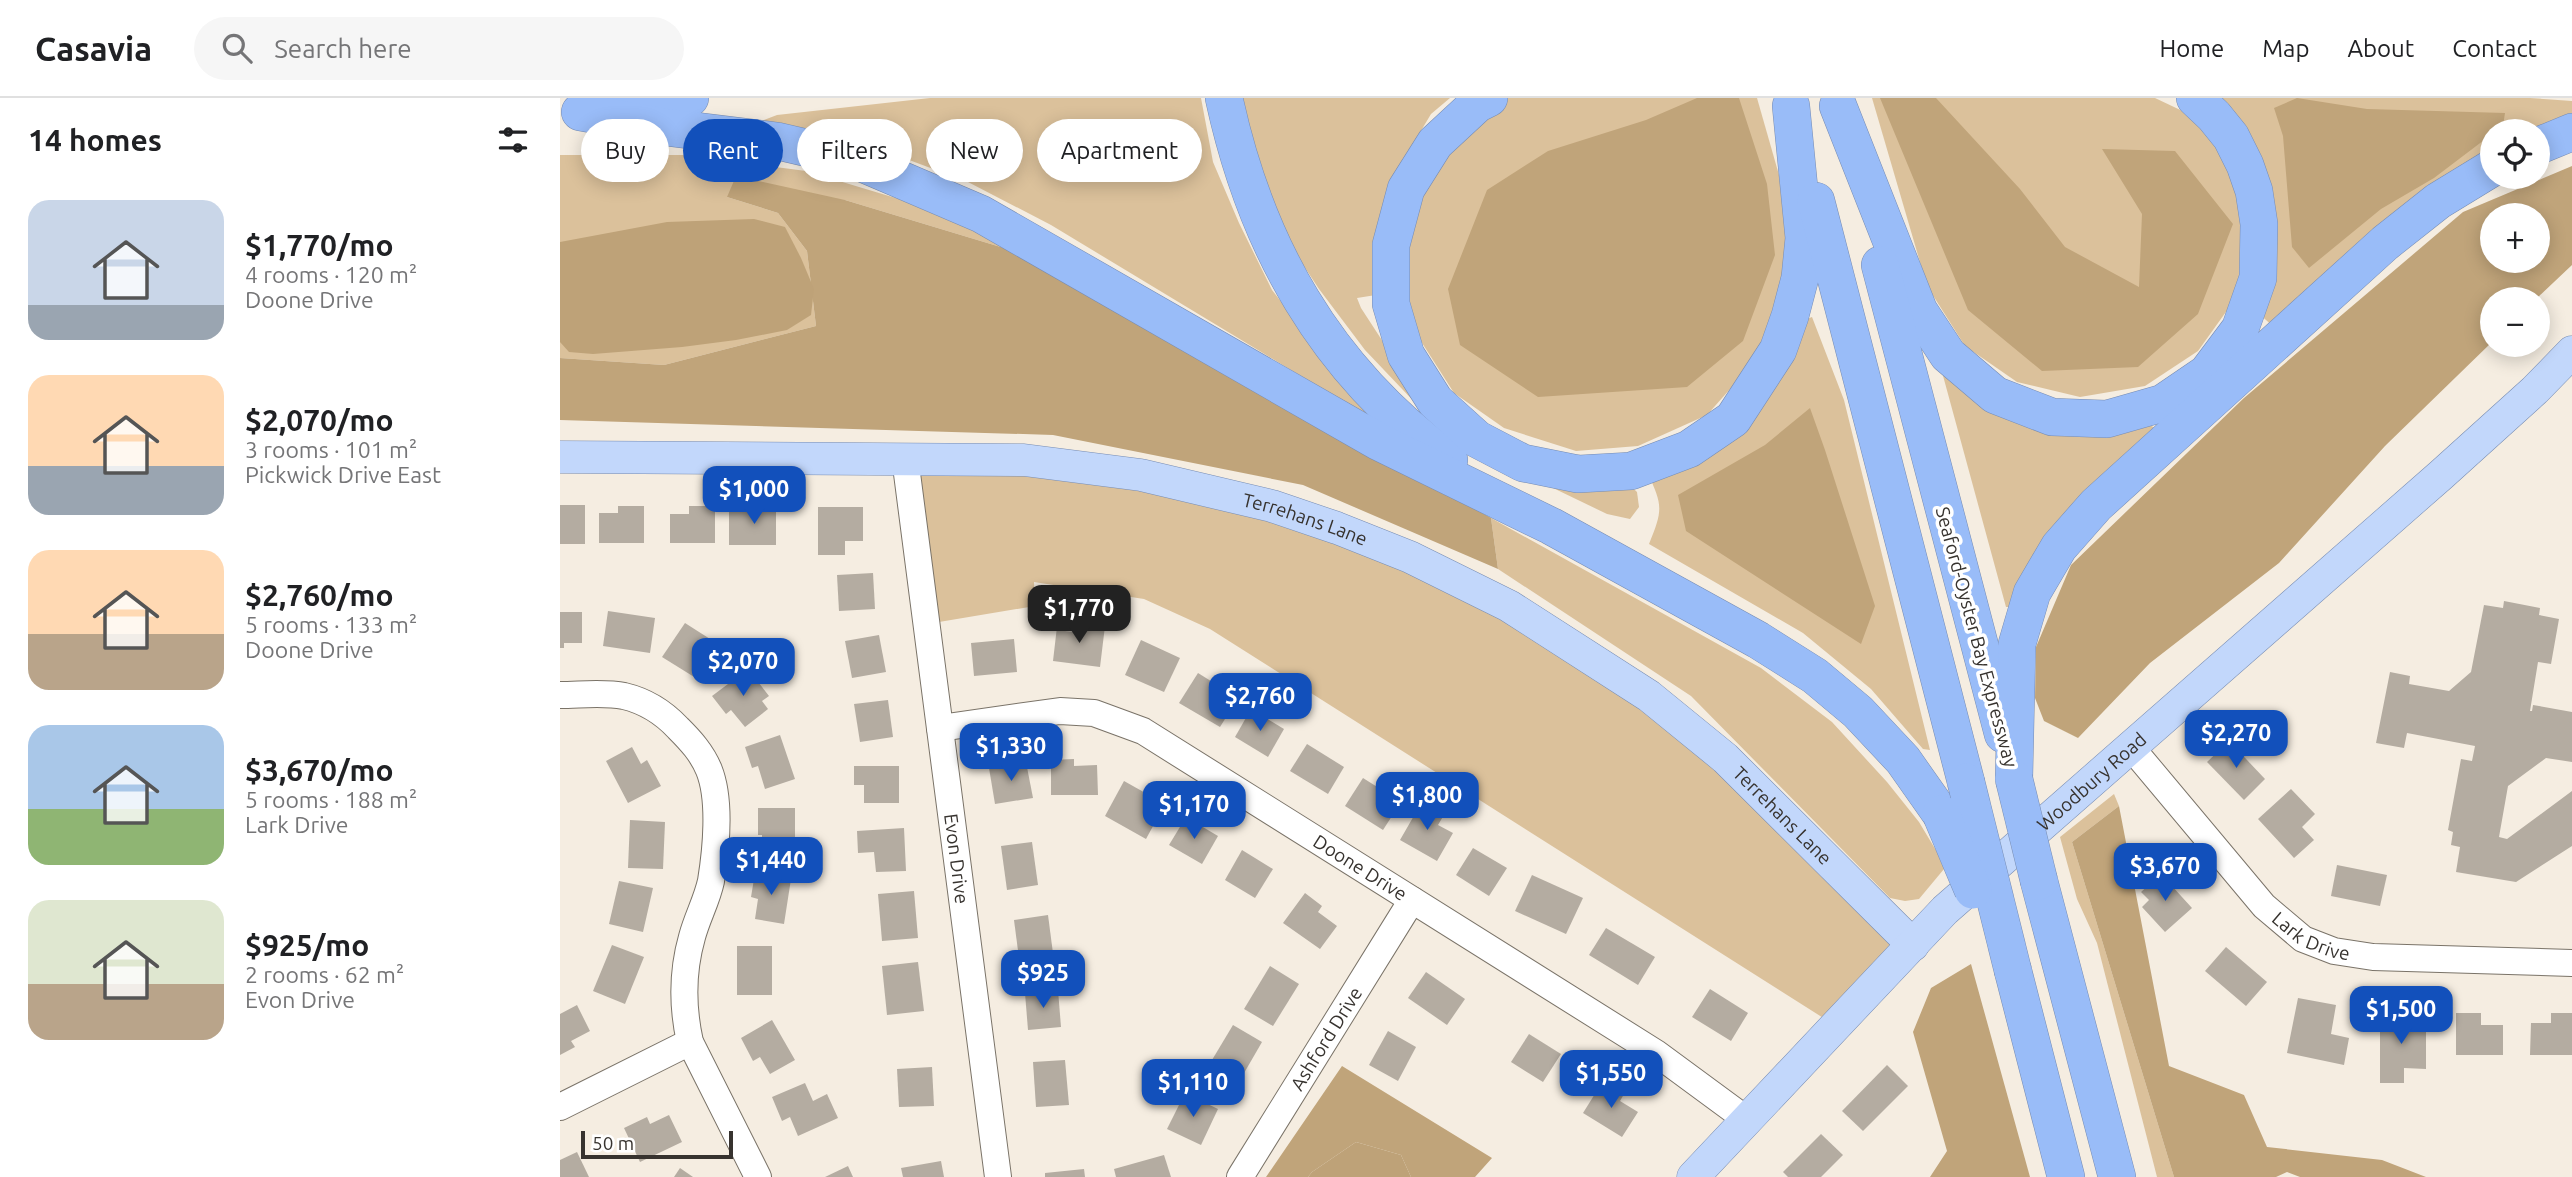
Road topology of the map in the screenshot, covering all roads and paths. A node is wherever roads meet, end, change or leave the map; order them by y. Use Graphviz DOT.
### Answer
graph roads {
  1 [pos="690,98"];
  2 [pos="1224,98"];
  3 [pos="1489,98"];
  4 [pos="2195,98"];
  5 [pos="1790,102"];
  6 [pos="1837,102"];
  7 [pos="570,113"];
  8 [pos="2572,132"];
  9 [pos="2550,141"];
  10 [pos="2480,175"];
  11 [pos="2572,352"];
  12 [pos="560,457"];
  13 [pos="905,458"];
  14 [pos="1551,526"];
  15 [pos="560,695"];
  16 [pos="940,728"];
  17 [pos="2130,746"];
  18 [pos="2014,779"];
  19 [pos="1412,900"];
  20 [pos="1913,945"];
  21 [pos="2572,963"];
  22 [pos="2006,977"];
  23 [pos="690,1042"];
  24 [pos="560,1107"];
  25 [pos="1747,1120"];
  26 [pos="758,1177"];
  27 [pos="998,1177"];
  28 [pos="1240,1177"];
  29 [pos="1693,1177"];
  30 [pos="2065,1177"];
  31 [pos="2117,1177"];
  1 -- 7 [label="highway"];
  2 -- 14 [label="highway"];
  3 -- 5 [label="highway"];
  4 -- 6 [label="highway"];
  5 -- 22 [label="highway, bridge"];
  6 -- 18 [label="highway, Seaford-Oyster Bay Expressway"];
  7 -- 14 [label="highway"];
  8 -- 9 [label="highway"];
  10 -- 18 [label="highway"];
  11 -- 17 [label="main road, Woodbury Road"];
  12 -- 13 [label="main road, Terrehans Lane"];
  13 -- 16 [label="street, Evon Drive"];
  13 -- 20 [label="main road, Terrehans Lane"];
  14 -- 22 [label="highway, bridge"];
  15 -- 23 [label="street"];
  16 -- 19 [label="street, Doone Drive"];
  16 -- 27 [label="street, Evon Drive"];
  17 -- 20 [label="main road, Woodbury Road"];
  17 -- 21 [label="street, Lark Drive"];
  18 -- 31 [label="highway, Seaford-Oyster Bay Expressway, bridge"];
  19 -- 25 [label="street, Doone Drive"];
  19 -- 28 [label="street, Ashford Drive"];
  20 -- 25 [label="main road, Woodbury Road"];
  22 -- 30 [label="highway"];
  23 -- 24 [label="street"];
  23 -- 26 [label="street"];
  25 -- 29 [label="main road, Woodbury Road"];
}
